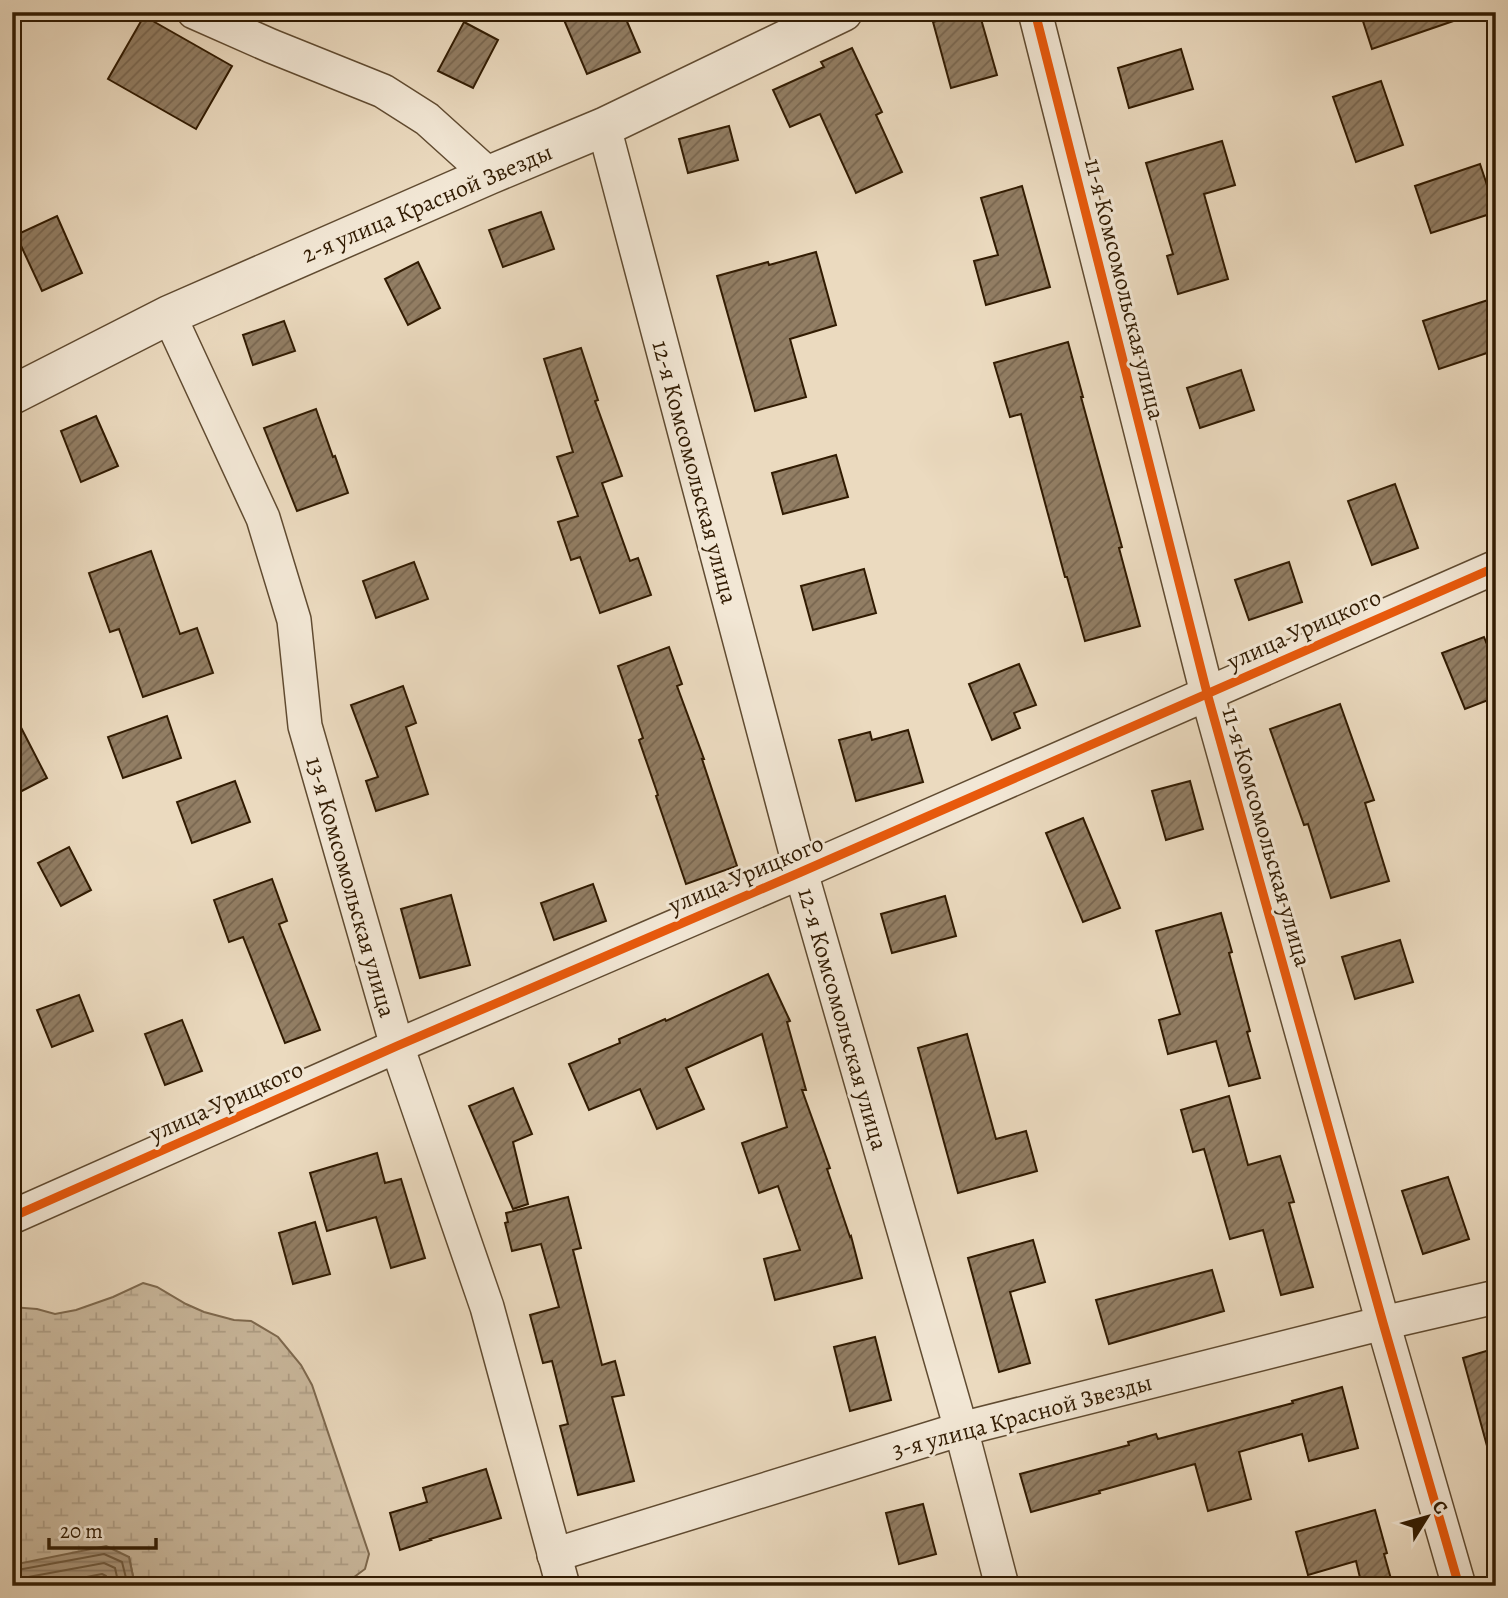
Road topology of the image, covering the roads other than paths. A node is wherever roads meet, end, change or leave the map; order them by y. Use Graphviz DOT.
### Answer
graph roads {
  1 [pos="194,12"];
  2 [pos="843,12"];
  3 [pos="1035,12"];
  4 [pos="604,127"];
  5 [pos="489,175"];
  6 [pos="169,315"];
  7 [pos="12,395"];
  8 [pos="1496,567"];
  9 [pos="1207,692"];
  10 [pos="801,872"];
  11 [pos="397,1046"];
  12 [pos="12,1217"];
  13 [pos="1496,1297"];
  14 [pos="1383,1323"];
  15 [pos="961,1429"];
  16 [pos="559,1570"];
  17 [pos="1002,1586"];
  18 [pos="1459,1586"];
  1 -- 5 [label="street"];
  2 -- 4 [label="street, 2-я улица Красной Звезды"];
  3 -- 9 [label="street, 11-я Комсомольская улица"];
  4 -- 5 [label="street, 2-я улица Красной Звезды"];
  4 -- 10 [label="street, 12-я Комсомольская улица"];
  5 -- 6 [label="street, 2-я улица Красной Звезды"];
  6 -- 7 [label="street, 2-я улица Красной Звезды"];
  6 -- 11 [label="street, 13-я Комсомольская улица"];
  8 -- 9 [label="street, улица Урицкого"];
  9 -- 10 [label="street, улица Урицкого"];
  9 -- 14 [label="street, 11-я Комсомольская улица"];
  10 -- 11 [label="street, улица Урицкого"];
  10 -- 15 [label="street, 12-я Комсомольская улица"];
  11 -- 12 [label="street, улица Урицкого"];
  11 -- 16 [label="street, 13-я Комсомольская улица"];
  13 -- 14 [label="street, 3-я улица Красной Звезды"];
  14 -- 15 [label="street, 3-я улица Красной Звезды"];
  14 -- 18 [label="street, 11-я Комсомольская улица"];
  15 -- 16 [label="street, 3-я улица Красной Звезды"];
  15 -- 17 [label="street, 12-я Комсомольская улица"];
}
